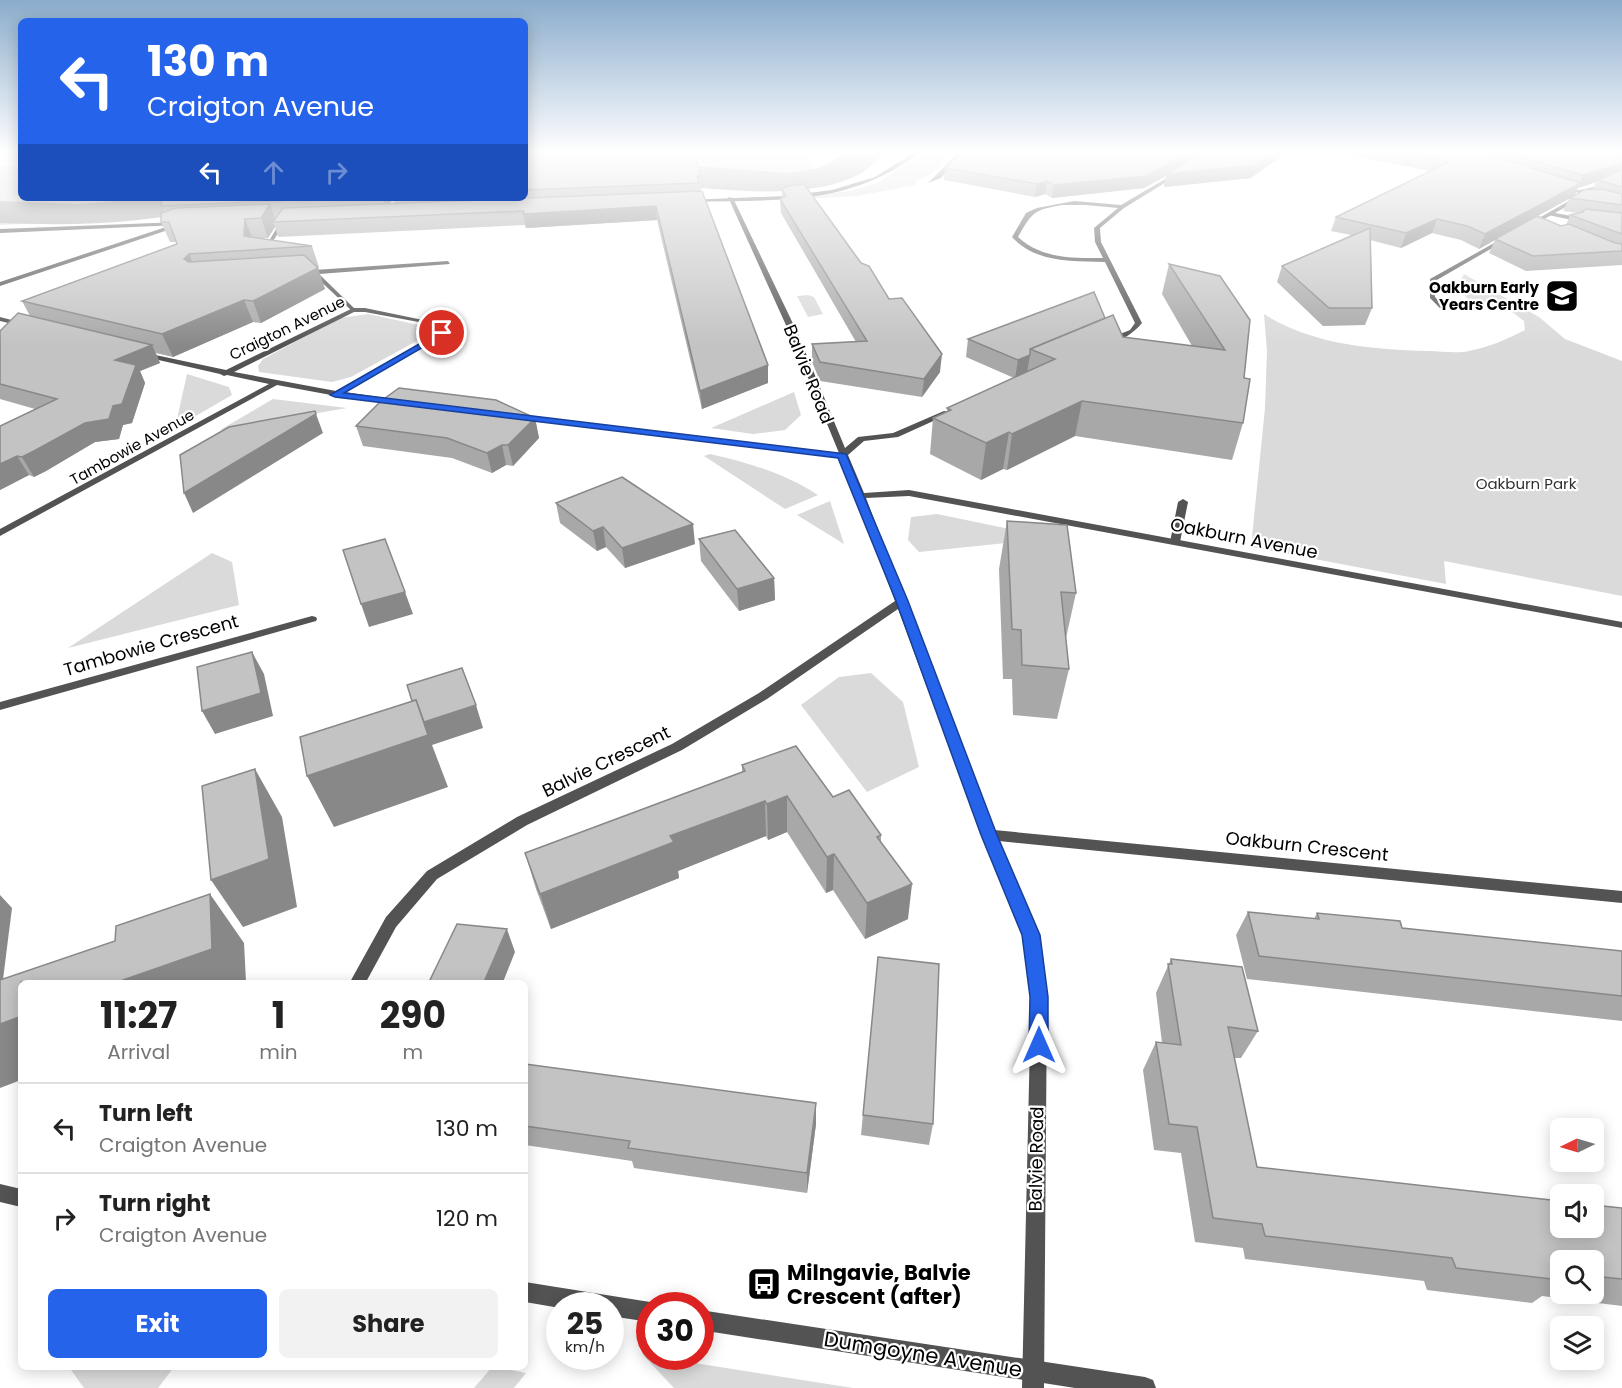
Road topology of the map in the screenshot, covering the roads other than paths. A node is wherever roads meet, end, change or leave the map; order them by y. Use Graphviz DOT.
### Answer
graph roads {
  1 [pos="738,216"];
  2 [pos="1027,216"];
  3 [pos="1112,216"];
  4 [pos="1547,216"];
  5 [pos="1559,216"];
  6 [pos="285,218"];
  7 [pos="294,218"];
  8 [pos="274,219"];
  9 [pos="1574,219"];
  10 [pos="1591,221"];
  11 [pos="1529,225"];
  12 [pos="1565,226"];
  13 [pos="1538,229"];
  14 [pos="1519,230"];
  15 [pos="0,231"];
  16 [pos="1510,236"];
  17 [pos="271,240"];
  18 [pos="1107,260"];
  19 [pos="448,263"];
  20 [pos="302,273"];
  21 [pos="314,273"];
  22 [pos="0,285"];
  23 [pos="1442,307"];
  24 [pos="352,310"];
  25 [pos="2,321"];
  26 [pos="38,328"];
  27 [pos="1111,341"];
  28 [pos="1120,344"];
  29 [pos="1101,346"];
  30 [pos="138,353"];
  31 [pos="225,374"];
  32 [pos="276,383"];
  33 [pos="335,395"];
  34 [pos="412,404"];
  35 [pos="957,409"];
  36 [pos="507,416"];
  37 [pos="842,456"];
  38 [pos="859,496"];
  39 [pos="1183,502"];
  40 [pos="0,533"];
  41 [pos="1175,542"];
  42 [pos="902,601"];
  43 [pos="312,619"];
  44 [pos="1622,625"];
  45 [pos="0,706"];
  46 [pos="989,835"];
  47 [pos="1622,897"];
  48 [pos="359,980"];
  49 [pos="0,1193"];
  50 [pos="18,1197"];
  51 [pos="528,1292"];
  52 [pos="546,1295"];
  53 [pos="714,1322"];
  54 [pos="1033,1379"];
  55 [pos="1145,1388"];
  1 -- 37 [label="street, Balvie Road"];
  2 -- 18 [label="street"];
  3 -- 18 [label="street"];
  4 -- 11 [label="street"];
  5 -- 9 [label="street"];
  6 -- 7 [label="street"];
  6 -- 8 [label="street"];
  6 -- 17 [label="street"];
  9 -- 10 [label="street"];
  9 -- 12 [label="street"];
  11 -- 13 [label="street"];
  11 -- 14 [label="street"];
  15 -- 22 [label="street"];
  16 -- 23 [label="street"];
  18 -- 27 [label="street"];
  19 -- 21 [label="street"];
  20 -- 21 [label="street"];
  21 -- 24 [label="street"];
  24 -- 31 [label="street, Craigton Avenue"];
  24 -- 33 [label="street, Craigton Avenue"];
  25 -- 26 [label="street"];
  27 -- 28 [label="street"];
  27 -- 29 [label="street"];
  30 -- 31 [label="street, Craigton Avenue"];
  31 -- 32 [label="street, Craigton Avenue"];
  32 -- 33 [label="street, Craigton Avenue"];
  32 -- 40 [label="street, Tambowie Avenue"];
  33 -- 34 [label="street, Craigton Avenue"];
  35 -- 37 [label="street"];
  36 -- 37 [label="street"];
  37 -- 38 [label="street, Balvie Road"];
  38 -- 41 [label="street, Oakburn Avenue"];
  38 -- 42 [label="street, Balvie Road"];
  39 -- 41 [label="street"];
  41 -- 44 [label="street, Oakburn Avenue"];
  42 -- 46 [label="street, Balvie Road"];
  42 -- 48 [label="street, Balvie Crescent"];
  43 -- 45 [label="street, Tambowie Crescent"];
  46 -- 47 [label="street, Oakburn Crescent"];
  46 -- 54 [label="street, Balvie Road"];
  49 -- 50 [label="street"];
  51 -- 52 [label="street"];
  53 -- 54 [label="street, Dumgoyne Avenue"];
  54 -- 55 [label="street, Dumgoyne Avenue"];
}
